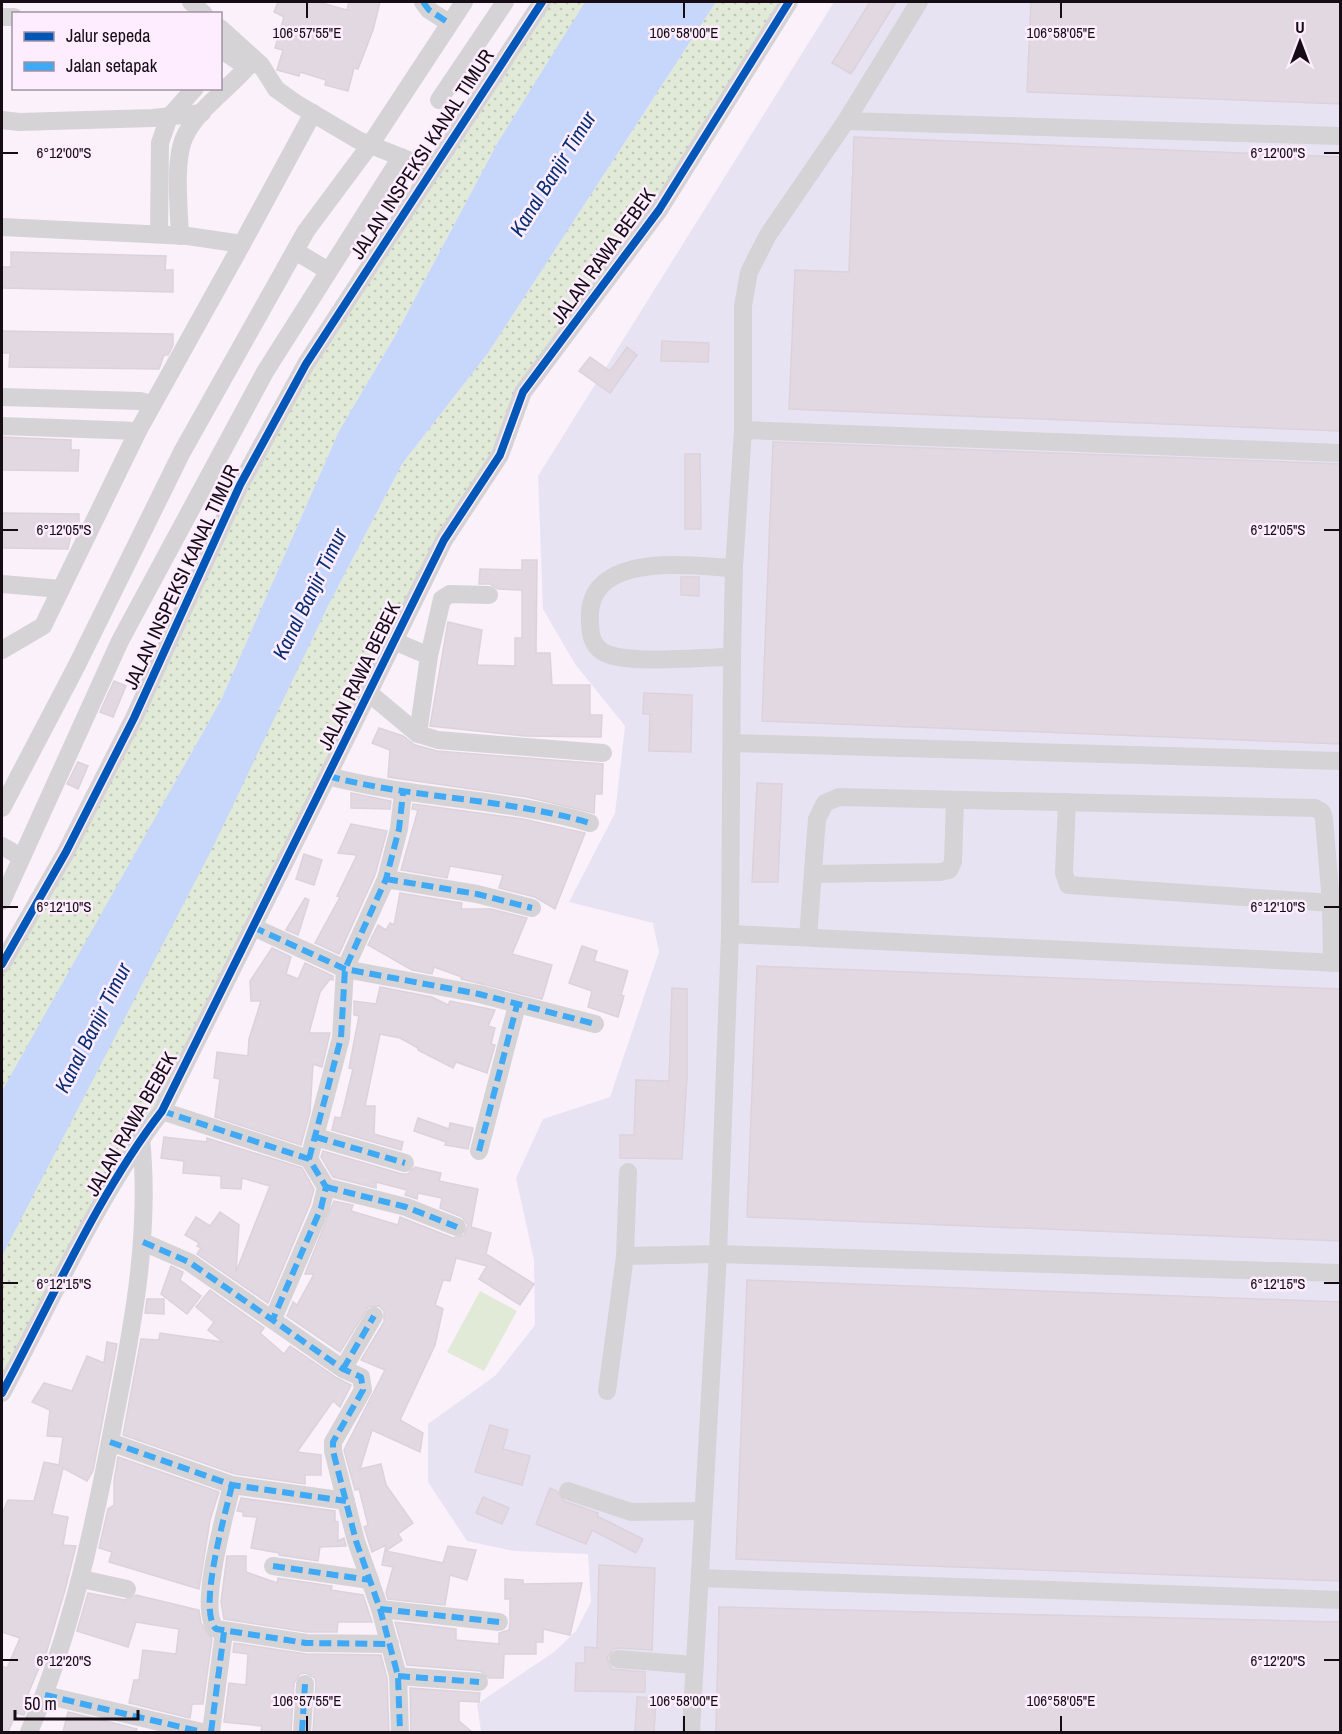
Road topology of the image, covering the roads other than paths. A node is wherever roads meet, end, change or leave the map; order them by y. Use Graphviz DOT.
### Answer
graph roads {
  1 [pos="423,2"];
  2 [pos="464,2"];
  3 [pos="505,2"];
  4 [pos="542,2"];
  5 [pos="789,2"];
  6 [pos="919,2"];
  7 [pos="449,23"];
  8 [pos="222,30"];
  9 [pos="222,55"];
  10 [pos="255,65"];
  11 [pos="193,90"];
  12 [pos="439,100"];
  13 [pos="202,113"];
  14 [pos="313,113"];
  15 [pos="169,117"];
  16 [pos="2,120"];
  17 [pos="846,121"];
  18 [pos="1341,136"];
  19 [pos="370,145"];
  20 [pos="401,157"];
  21 [pos="431,169"];
  22 [pos="2,227"];
  23 [pos="159,234"];
  24 [pos="180,236"];
  25 [pos="242,244"];
  26 [pos="295,250"];
  27 [pos="327,270"];
  28 [pos="2,397"];
  29 [pos="152,404"];
  30 [pos="2,426"];
  31 [pos="743,430"];
  32 [pos="138,431"];
  33 [pos="1341,453"];
  34 [pos="734,568"];
  35 [pos="2,584"];
  36 [pos="61,589"];
  37 [pos="489,595"];
  38 [pos="394,641"];
  39 [pos="2,650"];
  40 [pos="429,656"];
  41 [pos="732,657"];
  42 [pos="369,693"];
  43 [pos="418,734"];
  44 [pos="733,743"];
  45 [pos="603,753"];
  46 [pos="1341,761"];
  47 [pos="328,776"];
  48 [pos="403,793"];
  49 [pos="955,800"];
  50 [pos="1067,802"];
  51 [pos="2,808"];
  52 [pos="590,823"];
  53 [pos="2,846"];
  54 [pos="21,857"];
  55 [pos="813,874"];
  56 [pos="386,879"];
  57 [pos="2,901"];
  58 [pos="1336,903"];
  59 [pos="532,908"];
  60 [pos="253,927"];
  61 [pos="730,934"];
  62 [pos="808,937"];
  63 [pos="1336,963"];
  64 [pos="2,964"];
  65 [pos="345,969"];
  66 [pos="517,1005"];
  67 [pos="595,1024"];
  68 [pos="162,1111"];
  69 [pos="316,1137"];
  70 [pos="141,1138"];
  71 [pos="479,1151"];
  72 [pos="309,1159"];
  73 [pos="405,1163"];
  74 [pos="628,1172"];
  75 [pos="326,1187"];
  76 [pos="457,1227"];
  77 [pos="143,1242"];
  78 [pos="718,1254"];
  79 [pos="625,1256"];
  80 [pos="1341,1273"];
  81 [pos="374,1316"];
  82 [pos="273,1319"];
  83 [pos="343,1369"];
  84 [pos="607,1391"];
  85 [pos="2,1393"];
  86 [pos="110,1442"];
  87 [pos="232,1485"];
  88 [pos="568,1491"];
  89 [pos="346,1501"];
  90 [pos="703,1511"];
  91 [pos="273,1566"];
  92 [pos="700,1578"];
  93 [pos="82,1579"];
  94 [pos="370,1580"];
  95 [pos="127,1589"];
  96 [pos="1341,1600"];
  97 [pos="380,1609"];
  98 [pos="499,1622"];
  99 [pos="225,1632"];
  100 [pos="390,1644"];
  101 [pos="618,1659"];
  102 [pos="694,1665"];
  103 [pos="398,1676"];
  104 [pos="479,1682"];
  105 [pos="305,1684"];
  106 [pos="45,1695"];
  107 [pos="29,1732"];
  108 [pos="202,1732"];
  109 [pos="211,1732"];
  110 [pos="302,1732"];
  111 [pos="400,1732"];
  112 [pos="691,1732"];
  1 -- 7 [label="street"];
  2 -- 7 [label="street"];
  3 -- 12 [label="street"];
  4 -- 21 [label="street, JALAN INSPEKSI KANAL TIMUR"];
  5 -- 38 [label="street, JALAN RAWA BEBEK"];
  6 -- 17 [label="street"];
  7 -- 19 [label="street"];
  8 -- 10 [label="street"];
  9 -- 10 [label="street"];
  10 -- 13 [label="street"];
  10 -- 14 [label="street"];
  11 -- 15 [label="street"];
  13 -- 15 [label="street"];
  13 -- 24 [label="street"];
  14 -- 19 [label="street"];
  14 -- 25 [label="street"];
  15 -- 16 [label="street"];
  15 -- 23 [label="street"];
  17 -- 18 [label="street"];
  17 -- 31 [label="street"];
  19 -- 20 [label="street"];
  19 -- 26 [label="street"];
  20 -- 21 [label="street"];
  20 -- 27 [label="street"];
  21 -- 64 [label="street, JALAN INSPEKSI KANAL TIMUR"];
  22 -- 23 [label="street"];
  23 -- 24 [label="street"];
  24 -- 25 [label="street"];
  25 -- 29 [label="street"];
  26 -- 27 [label="street"];
  26 -- 51 [label="street"];
  27 -- 54 [label="street"];
  28 -- 29 [label="street"];
  29 -- 32 [label="street"];
  30 -- 32 [label="street"];
  31 -- 33 [label="street"];
  31 -- 34 [label="street"];
  32 -- 36 [label="street"];
  34 -- 41 [label="street"];
  34 -- 41 [label="street"];
  35 -- 36 [label="street"];
  36 -- 39 [label="street"];
  37 -- 40 [label="street"];
  38 -- 40 [label="street"];
  38 -- 42 [label="street, JALAN RAWA BEBEK"];
  40 -- 43 [label="street"];
  41 -- 44 [label="street"];
  42 -- 43 [label="street"];
  42 -- 47 [label="street, JALAN RAWA BEBEK"];
  43 -- 45 [label="street"];
  44 -- 46 [label="street"];
  44 -- 61 [label="street"];
  47 -- 48 [label="street"];
  47 -- 60 [label="street, JALAN RAWA BEBEK"];
  48 -- 52 [label="street"];
  48 -- 56 [label="street"];
  49 -- 50 [label="street"];
  49 -- 55 [label="street"];
  49 -- 55 [label="street"];
  50 -- 58 [label="street"];
  50 -- 58 [label="street"];
  53 -- 54 [label="street"];
  54 -- 57 [label="street"];
  55 -- 62 [label="street"];
  56 -- 59 [label="street"];
  56 -- 65 [label="street"];
  58 -- 63 [label="street"];
  60 -- 65 [label="street"];
  60 -- 68 [label="street, JALAN RAWA BEBEK"];
  61 -- 62 [label="street"];
  61 -- 78 [label="street"];
  62 -- 63 [label="street"];
  65 -- 66 [label="street"];
  65 -- 69 [label="street"];
  66 -- 67 [label="street"];
  66 -- 71 [label="street"];
  68 -- 70 [label="street, JALAN RAWA BEBEK"];
  68 -- 72 [label="street"];
  69 -- 72 [label="street"];
  69 -- 73 [label="street"];
  70 -- 77 [label="street, JALAN RAWA BEBEK"];
  70 -- 85 [label="street, JALAN RAWA BEBEK"];
  72 -- 75 [label="street"];
  74 -- 79 [label="street"];
  75 -- 76 [label="street"];
  75 -- 82 [label="street"];
  77 -- 82 [label="street"];
  77 -- 86 [label="street, JALAN RAWA BEBEK"];
  78 -- 79 [label="street"];
  78 -- 80 [label="street"];
  78 -- 90 [label="street"];
  79 -- 84 [label="street"];
  81 -- 83 [label="street"];
  82 -- 83 [label="street"];
  83 -- 89 [label="street"];
  86 -- 87 [label="street"];
  86 -- 93 [label="street, JALAN RAWA BEBEK"];
  87 -- 89 [label="street"];
  87 -- 99 [label="street"];
  88 -- 90 [label="street"];
  89 -- 94 [label="street"];
  90 -- 92 [label="street"];
  91 -- 94 [label="street"];
  92 -- 96 [label="street"];
  92 -- 102 [label="street"];
  93 -- 95 [label="street"];
  93 -- 106 [label="street, JALAN RAWA BEBEK"];
  94 -- 97 [label="street"];
  97 -- 98 [label="street"];
  97 -- 100 [label="street"];
  99 -- 100 [label="street"];
  99 -- 109 [label="street"];
  100 -- 103 [label="street"];
  101 -- 102 [label="street"];
  102 -- 112 [label="street"];
  103 -- 104 [label="street"];
  103 -- 111 [label="street"];
  105 -- 110 [label="street"];
  106 -- 107 [label="street, JALAN RAWA BEBEK"];
  106 -- 108 [label="street"];
}
